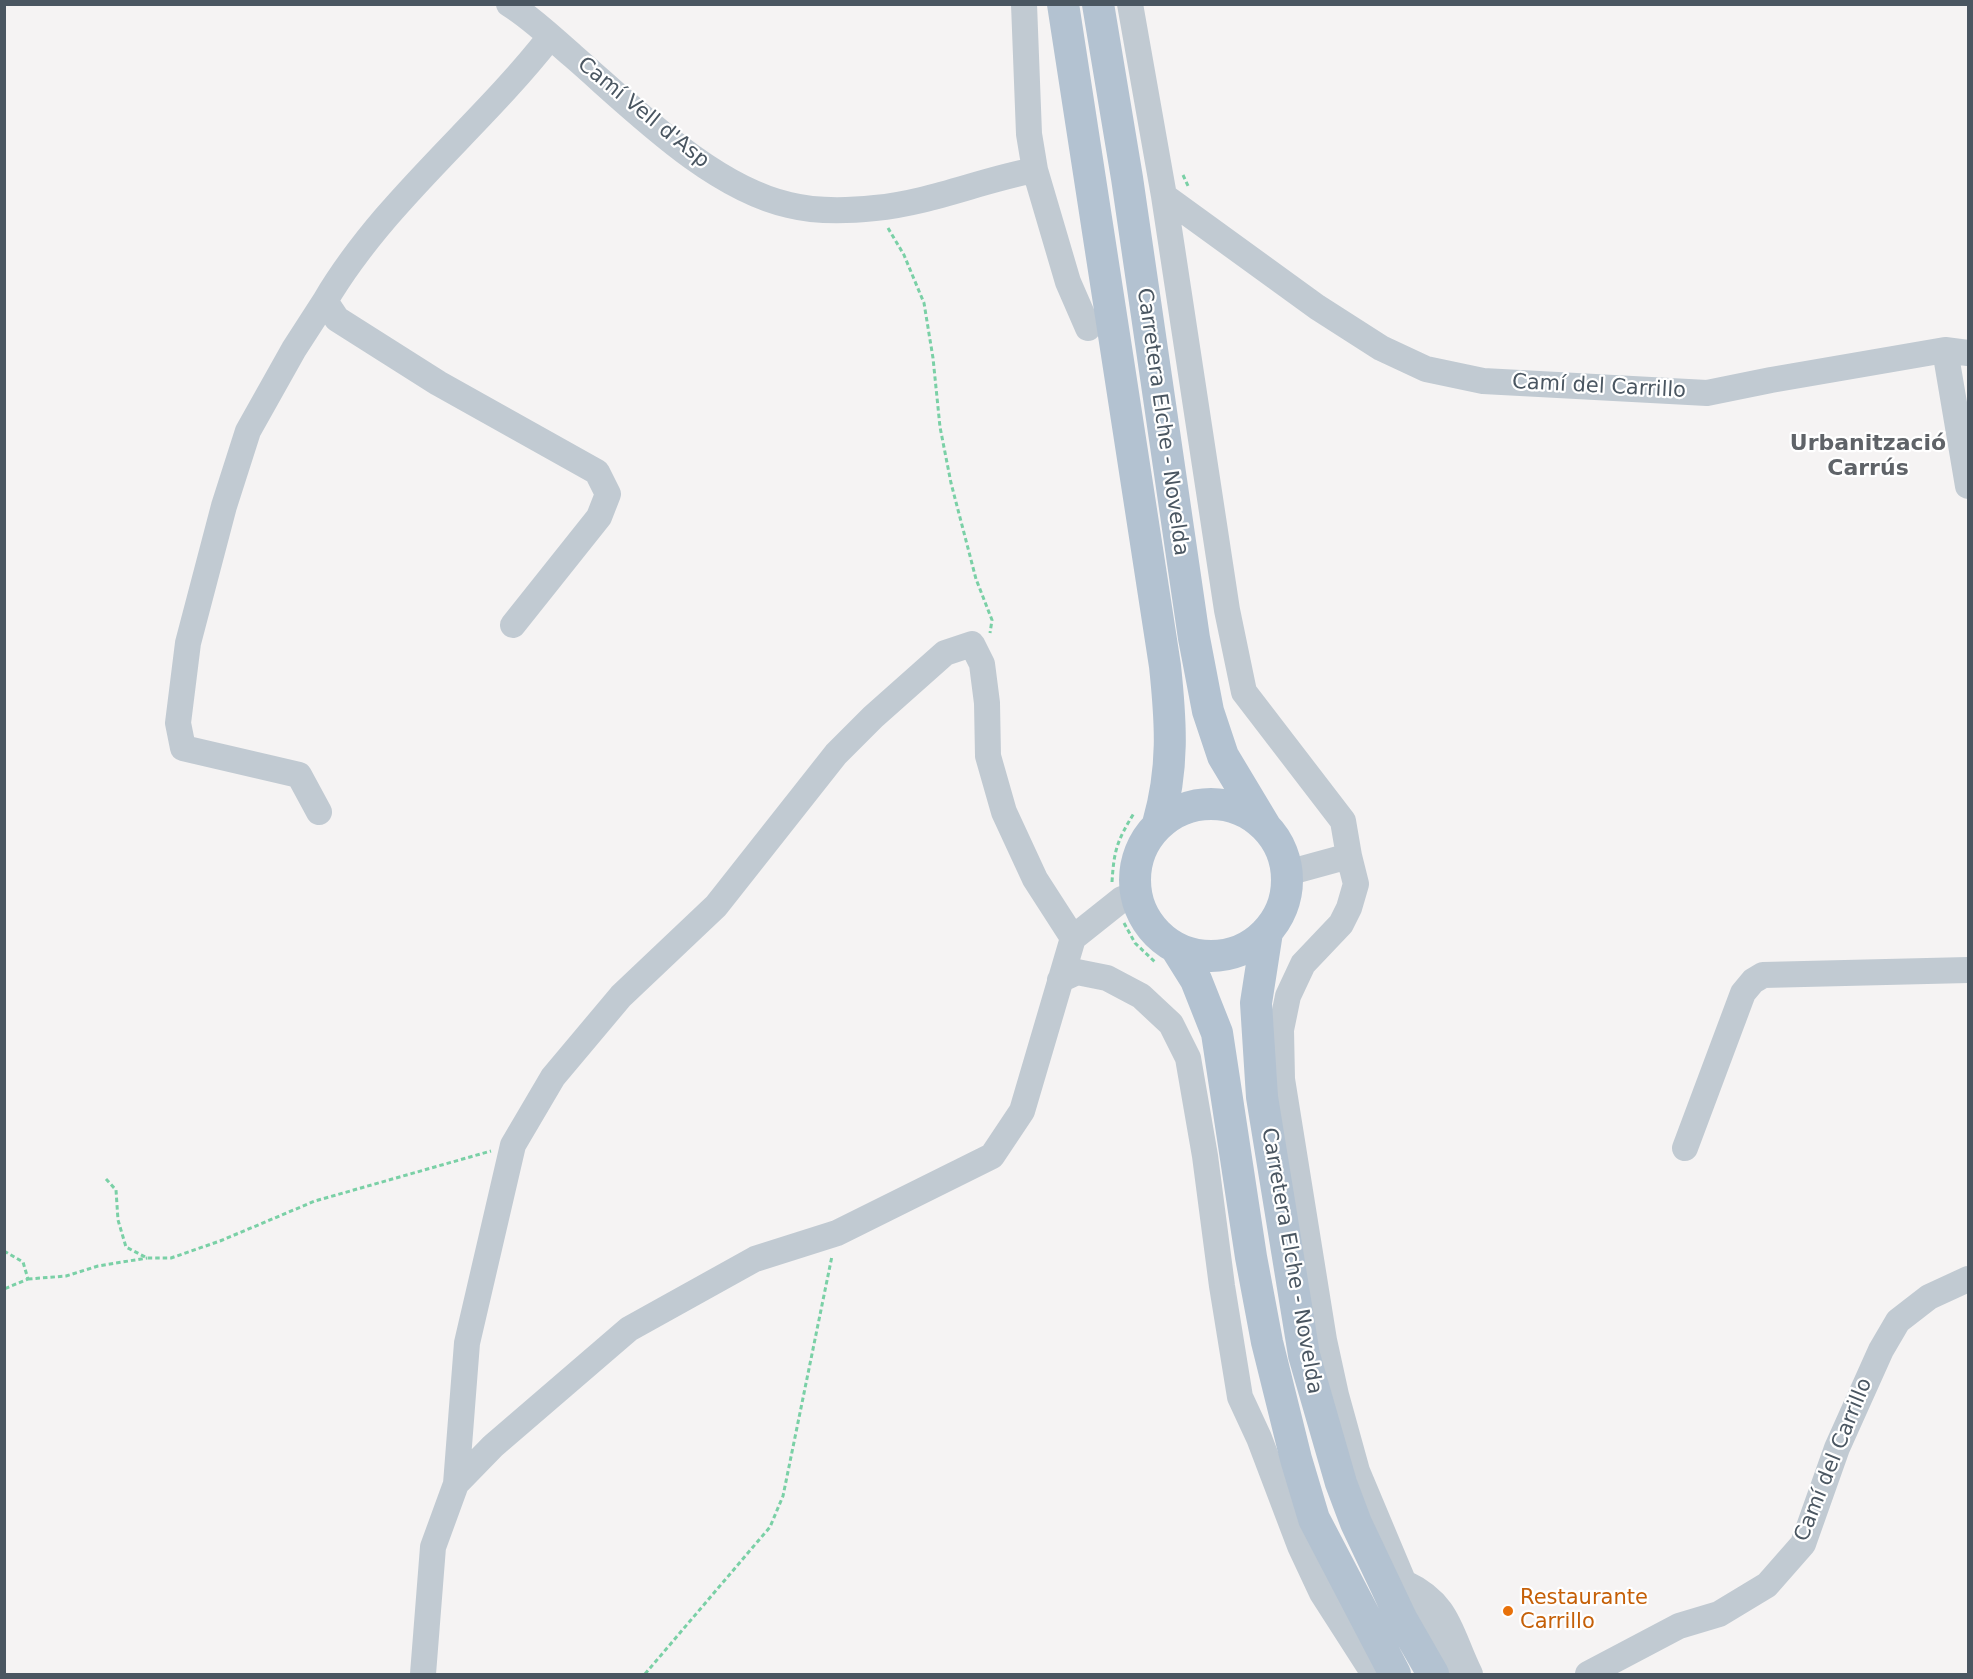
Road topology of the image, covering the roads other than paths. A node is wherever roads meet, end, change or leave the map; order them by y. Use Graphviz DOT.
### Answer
graph roads {
  1 [pos="509,4"];
  2 [pos="1024,4"];
  3 [pos="1063,4"];
  4 [pos="1098,4"];
  5 [pos="1130,4"];
  6 [pos="550,37"];
  7 [pos="1035,170"];
  8 [pos="1164,196"];
  9 [pos="325,301"];
  10 [pos="1088,328"];
  11 [pos="1957,351"];
  12 [pos="1968,486"];
  13 [pos="513,625"];
  14 [pos="319,812"];
  15 [pos="1158,824"];
  16 [pos="1265,826"];
  17 [pos="1348,856"];
  18 [pos="1287,873"];
  19 [pos="1136,896"];
  20 [pos="1267,933"];
  21 [pos="1072,938"];
  22 [pos="1176,948"];
  23 [pos="1968,970"];
  24 [pos="1060,980"];
  25 [pos="1685,1148"];
  26 [pos="1968,1278"];
  27 [pos="456,1484"];
  28 [pos="1404,1583"];
  29 [pos="423,1674"];
  30 [pos="1374,1674"];
  31 [pos="1395,1674"];
  32 [pos="1433,1674"];
  33 [pos="1451,1674"];
  34 [pos="1470,1674"];
  35 [pos="1588,1674"];
  1 -- 6 [label="street, Camí Vell d'Asp"];
  2 -- 7 [label="street"];
  3 -- 15 [label="main road, Carretera Elche - Novelda"];
  4 -- 16 [label="main road, Carretera Elche - Novelda"];
  5 -- 8 [label="street"];
  6 -- 7 [label="street, Camí Vell d'Asp"];
  6 -- 9 [label="street"];
  7 -- 10 [label="street"];
  8 -- 11 [label="street, Camí del Carrillo"];
  8 -- 17 [label="street"];
  9 -- 13 [label="street"];
  9 -- 14 [label="street"];
  11 -- 12 [label="street, Camí del Carrillo"];
  15 -- 16 [label="main road"];
  15 -- 19 [label="main road"];
  16 -- 18 [label="main road"];
  17 -- 18 [label="street"];
  17 -- 28 [label="street"];
  18 -- 20 [label="main road"];
  19 -- 21 [label="street"];
  19 -- 22 [label="main road"];
  20 -- 22 [label="main road"];
  20 -- 32 [label="main road, Carretera Elche - Novelda"];
  21 -- 24 [label="street"];
  21 -- 27 [label="street"];
  22 -- 31 [label="main road, Carretera Elche - Novelda"];
  23 -- 25 [label="street"];
  24 -- 27 [label="street"];
  24 -- 30 [label="street"];
  26 -- 35 [label="street, Camí del Carrillo"];
  27 -- 29 [label="street"];
  28 -- 33 [label="street"];
  28 -- 34 [label="street"];
}
